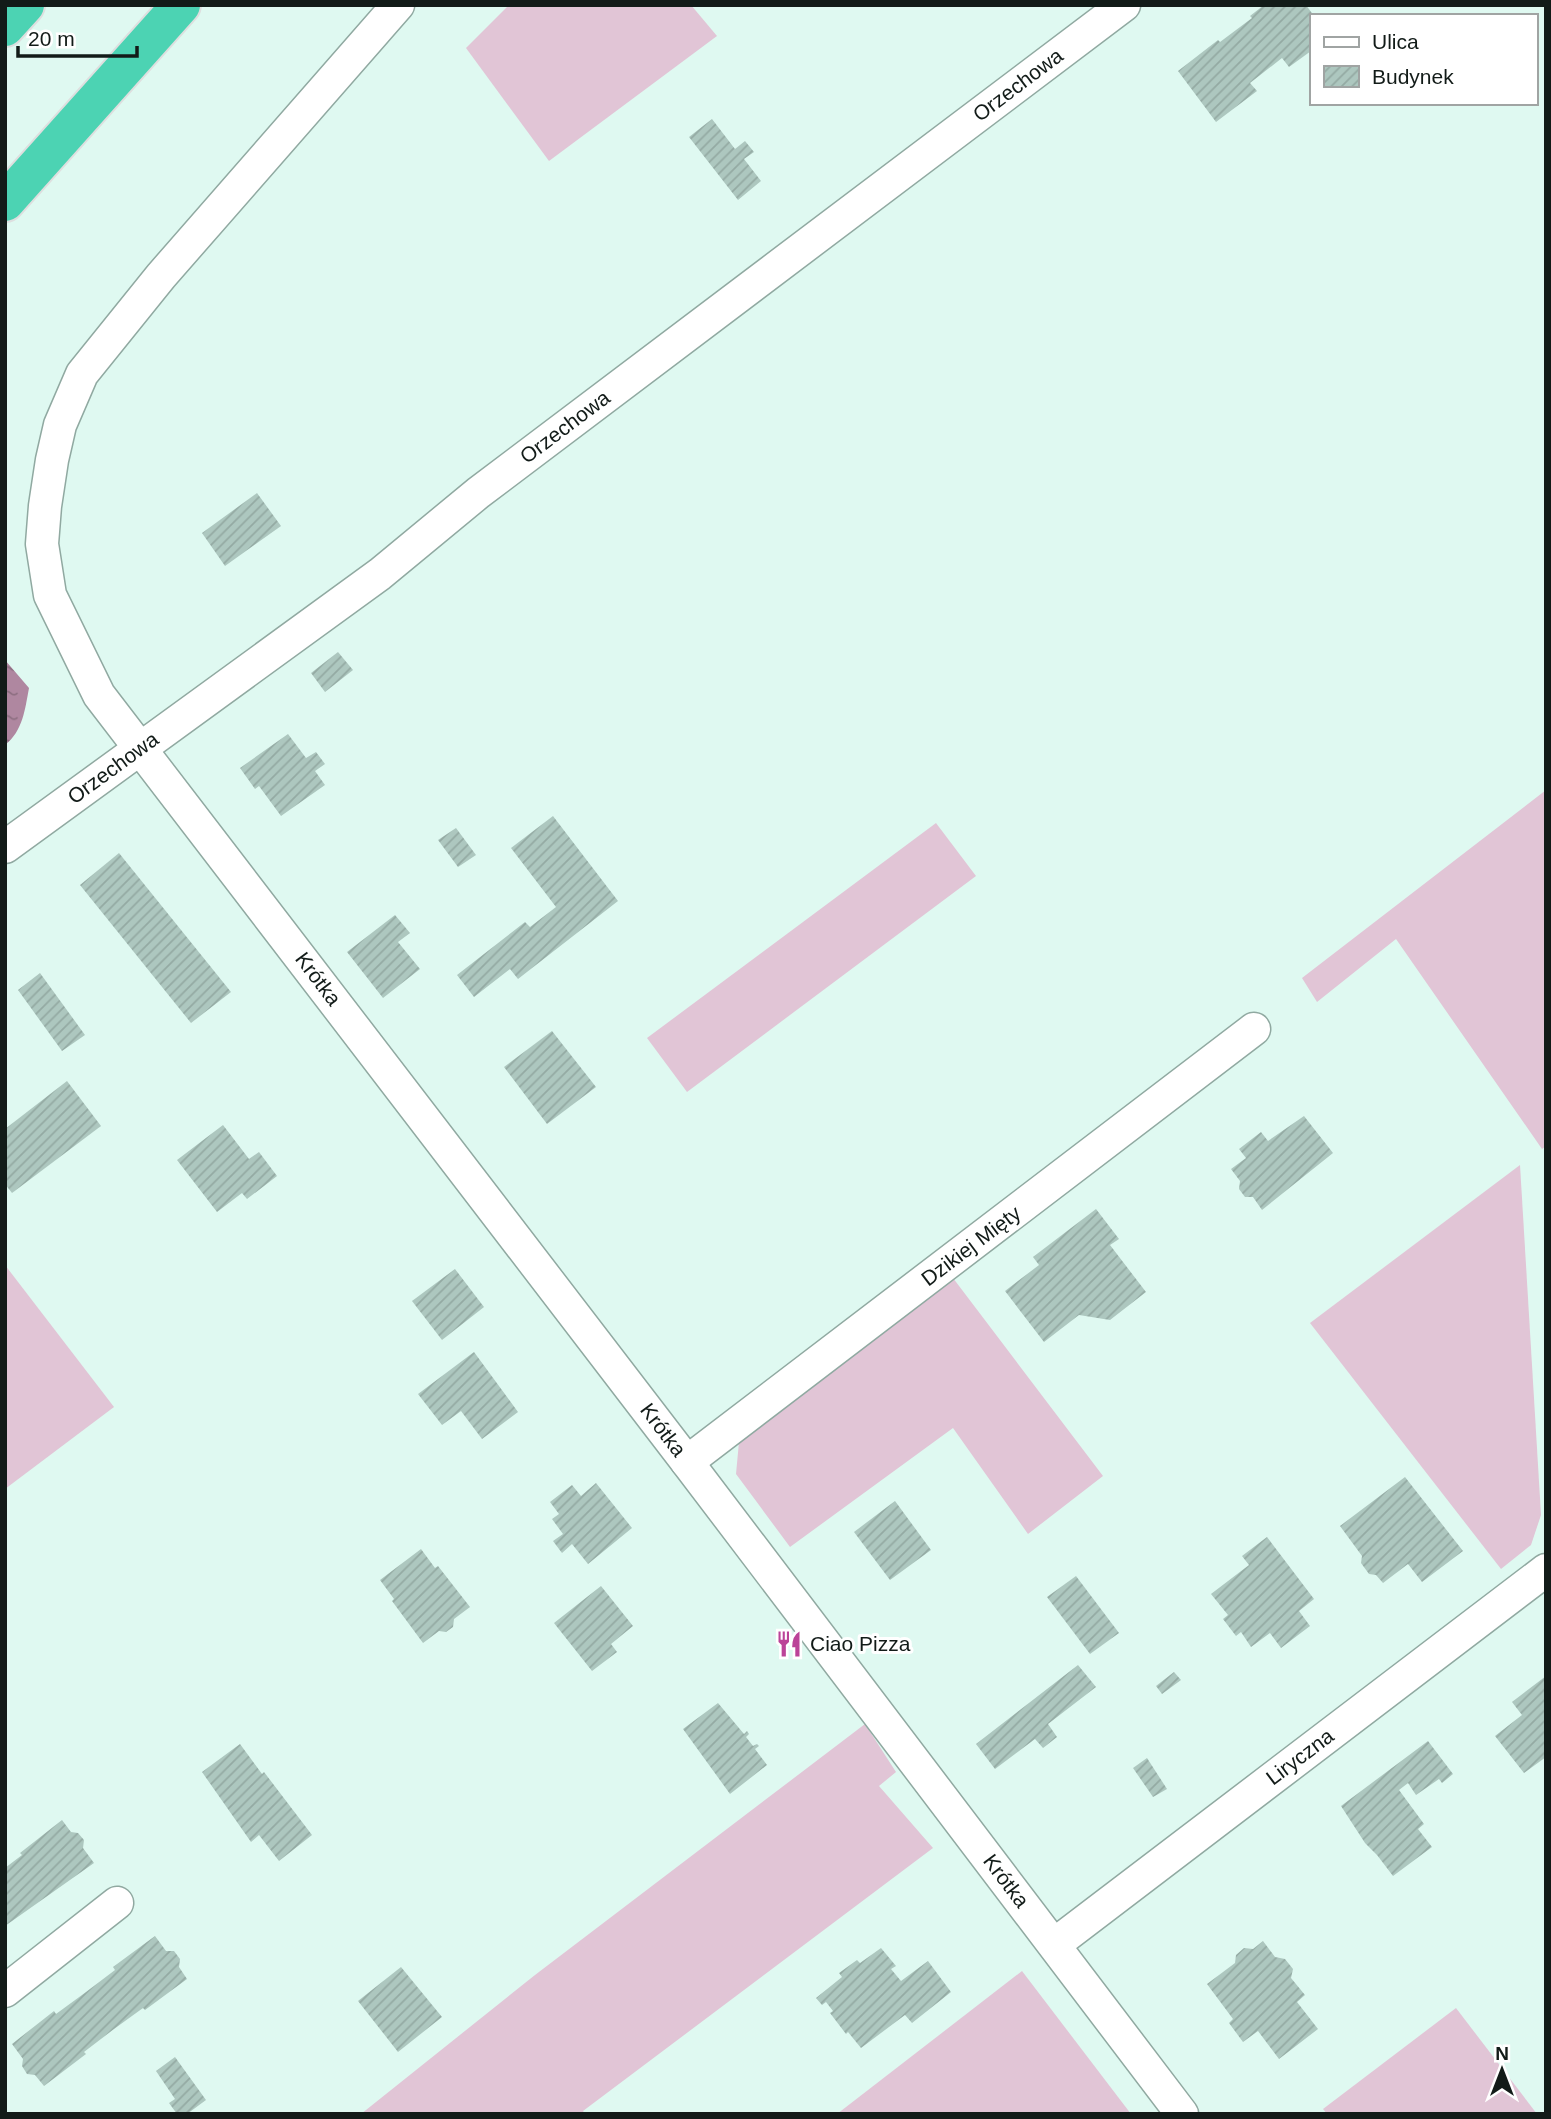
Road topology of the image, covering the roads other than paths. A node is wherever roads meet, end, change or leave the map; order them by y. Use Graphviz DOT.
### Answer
graph roads {
  1 [pos="25,5"];
  2 [pos="181,5"];
  3 [pos="398,5"];
  4 [pos="1124,5"];
  5 [pos="5,27"];
  6 [pos="5,202"];
  7 [pos="141,748"];
  8 [pos="5,846"];
  9 [pos="1254,1029"];
  10 [pos="687,1462"];
  11 [pos="1546,1570"];
  12 [pos="117,1903"];
  13 [pos="1055,1944"];
  14 [pos="5,1991"];
  15 [pos="1182,2114"];
  1 -- 5 [label="highway"];
  2 -- 6 [label="highway"];
  3 -- 7 [label="street, Krótka"];
  4 -- 7 [label="street, Orzechowa"];
  7 -- 8 [label="street, Orzechowa"];
  7 -- 10 [label="street, Krótka"];
  9 -- 10 [label="street, Dzikiej Mięty"];
  10 -- 13 [label="street, Krótka"];
  11 -- 13 [label="street, Liryczna"];
  12 -- 14 [label="street"];
  13 -- 15 [label="street, Krótka"];
}
